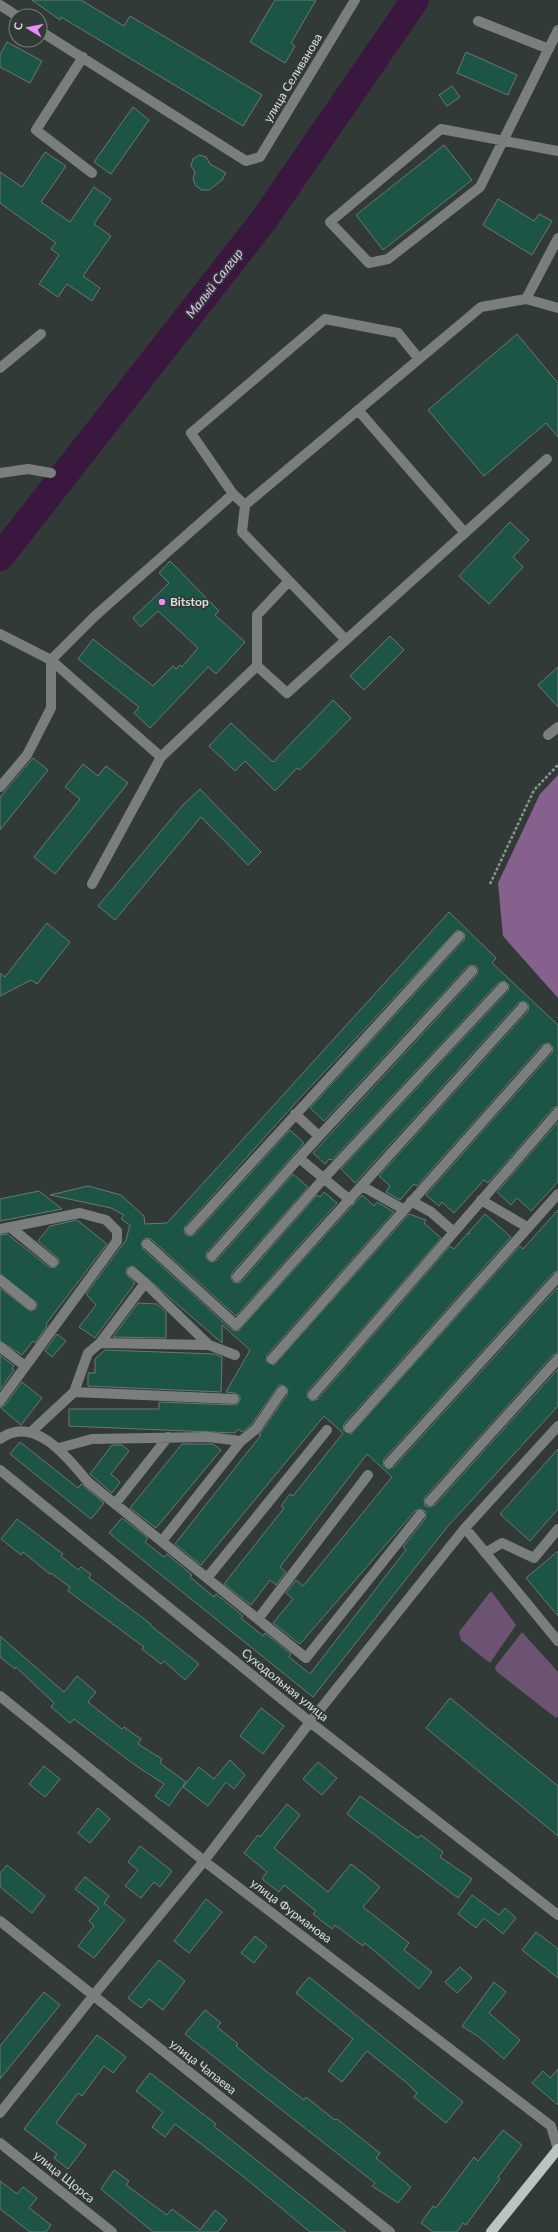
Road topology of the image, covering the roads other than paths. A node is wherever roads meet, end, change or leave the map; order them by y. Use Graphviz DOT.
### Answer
graph roads {
  1 [pos="355,0"];
  2 [pos="478,21"];
  3 [pos="558,30"];
  4 [pos="48,35"];
  5 [pos="549,49"];
  6 [pos="82,57"];
  7 [pos="504,140"];
  8 [pos="558,152"];
  9 [pos="92,173"];
  10 [pos="558,238"];
  11 [pos="526,299"];
  12 [pos="558,308"];
  13 [pos="41,334"];
  14 [pos="419,359"];
  15 [pos="0,368"];
  16 [pos="358,410"];
  17 [pos="547,459"];
  18 [pos="0,473"];
  19 [pos="51,473"];
  20 [pos="233,494"];
  21 [pos="245,505"];
  22 [pos="465,533"];
  23 [pos="289,581"];
  24 [pos="0,634"];
  25 [pos="346,640"];
  26 [pos="51,660"];
  27 [pos="257,666"];
  28 [pos="558,727"];
  29 [pos="548,735"];
  30 [pos="161,758"];
  31 [pos="0,787"];
  32 [pos="92,884"];
  33 [pos="459,936"];
  34 [pos="472,971"];
  35 [pos="503,987"];
  36 [pos="523,1007"];
  37 [pos="547,1049"];
  38 [pos="558,1112"];
  39 [pos="295,1114"];
  40 [pos="319,1136"];
  41 [pos="299,1158"];
  42 [pos="324,1178"];
  43 [pos="362,1186"];
  44 [pos="558,1194"];
  45 [pos="350,1200"];
  46 [pos="481,1200"];
  47 [pos="411,1201"];
  48 [pos="554,1205"];
  49 [pos="403,1209"];
  50 [pos="527,1227"];
  51 [pos="5,1228"];
  52 [pos="190,1230"];
  53 [pos="454,1232"];
  54 [pos="147,1244"];
  55 [pos="212,1256"];
  56 [pos="53,1262"];
  57 [pos="132,1272"];
  58 [pos="237,1277"];
  59 [pos="558,1277"];
  60 [pos="0,1280"];
  61 [pos="145,1283"];
  62 [pos="31,1304"];
  63 [pos="100,1343"];
  64 [pos="209,1345"];
  65 [pos="0,1347"];
  66 [pos="235,1355"];
  67 [pos="272,1359"];
  68 [pos="558,1359"];
  69 [pos="25,1366"];
  70 [pos="282,1391"];
  71 [pos="74,1392"];
  72 [pos="313,1395"];
  73 [pos="234,1399"];
  74 [pos="0,1401"];
  75 [pos="558,1426"];
  76 [pos="349,1428"];
  77 [pos="327,1430"];
  78 [pos="31,1432"];
  79 [pos="2,1434"];
  80 [pos="168,1438"];
  81 [pos="240,1441"];
  82 [pos="59,1448"];
  83 [pos="389,1463"];
  84 [pos="0,1470"];
  85 [pos="368,1474"];
  86 [pos="430,1501"];
  87 [pos="115,1504"];
  88 [pos="420,1516"];
  89 [pos="464,1528"];
  90 [pos="558,1529"];
  91 [pos="162,1541"];
  92 [pos="485,1553"];
  93 [pos="207,1578"];
  94 [pos="258,1619"];
  95 [pos="558,1640"];
  96 [pos="0,1696"];
  97 [pos="310,1722"];
  98 [pos="204,1861"];
  99 [pos="558,1914"];
  100 [pos="0,1921"];
  101 [pos="93,1996"];
  102 [pos="0,2113"];
  103 [pos="0,2143"];
  104 [pos="558,2149"];
  105 [pos="112,2232"];
  106 [pos="390,2232"];
  107 [pos="491,2232"];
  1 -- 6 [label="street, улица Селиванова"];
  2 -- 5 [label="street"];
  3 -- 5 [label="street"];
  4 -- 6 [label="street"];
  5 -- 7 [label="street"];
  6 -- 9 [label="street"];
  7 -- 7 [label="street"];
  7 -- 8 [label="street"];
  10 -- 11 [label="street"];
  11 -- 12 [label="street"];
  11 -- 14 [label="street"];
  13 -- 15 [label="street"];
  14 -- 16 [label="street"];
  14 -- 20 [label="street"];
  16 -- 21 [label="street"];
  16 -- 22 [label="street"];
  17 -- 22 [label="street"];
  18 -- 19 [label="street"];
  20 -- 21 [label="street"];
  20 -- 26 [label="street"];
  21 -- 23 [label="street"];
  22 -- 25 [label="street"];
  23 -- 25 [label="street"];
  23 -- 27 [label="street"];
  24 -- 26 [label="street"];
  25 -- 27 [label="street"];
  26 -- 30 [label="street"];
  26 -- 31 [label="street"];
  27 -- 30 [label="street"];
  28 -- 29 [label="street"];
  30 -- 32 [label="street"];
  33 -- 39 [label="street"];
  34 -- 40 [label="street"];
  35 -- 42 [label="street"];
  36 -- 43 [label="street"];
  37 -- 47 [label="street"];
  38 -- 46 [label="street"];
  39 -- 40 [label="street"];
  39 -- 52 [label="street"];
  40 -- 41 [label="street"];
  41 -- 42 [label="street"];
  41 -- 55 [label="street"];
  42 -- 45 [label="street"];
  42 -- 58 [label="street"];
  43 -- 45 [label="street"];
  43 -- 49 [label="street"];
  44 -- 48 [label="street"];
  45 -- 54 [label="street"];
  46 -- 50 [label="street"];
  46 -- 53 [label="street"];
  47 -- 49 [label="street"];
  47 -- 53 [label="street"];
  48 -- 50 [label="street"];
  49 -- 67 [label="street"];
  50 -- 76 [label="street"];
  51 -- 56 [label="street"];
  51 -- 69 [label="street"];
  53 -- 72 [label="street"];
  57 -- 61 [label="street"];
  59 -- 83 [label="street"];
  60 -- 62 [label="street"];
  61 -- 63 [label="street"];
  61 -- 64 [label="street"];
  63 -- 64 [label="street"];
  63 -- 71 [label="street"];
  64 -- 66 [label="street"];
  65 -- 69 [label="street"];
  68 -- 86 [label="street"];
  69 -- 74 [label="street"];
  70 -- 81 [label="street"];
  71 -- 73 [label="street"];
  71 -- 78 [label="street"];
  75 -- 89 [label="street"];
  77 -- 93 [label="street"];
  78 -- 79 [label="street"];
  78 -- 82 [label="street"];
  80 -- 81 [label="street"];
  80 -- 82 [label="street"];
  80 -- 87 [label="street"];
  81 -- 91 [label="street"];
  82 -- 87 [label="street"];
  84 -- 97 [label="street, Суходольная улица"];
  85 -- 94 [label="street"];
  87 -- 91 [label="street"];
  88 -- 94 [label="street"];
  89 -- 92 [label="street"];
  89 -- 97 [label="street"];
  90 -- 92 [label="street"];
  91 -- 93 [label="street"];
  92 -- 95 [label="street"];
  93 -- 94 [label="street"];
  96 -- 98 [label="street, улица Фурманова"];
  97 -- 98 [label="street"];
  97 -- 99 [label="street, Суходольная улица"];
  98 -- 101 [label="street"];
  98 -- 104 [label="street, улица Фурманова"];
  100 -- 101 [label="street, улица Чапаева"];
  101 -- 102 [label="street"];
  101 -- 106 [label="street, улица Чапаева"];
  103 -- 105 [label="street, улица Щорса"];
  104 -- 107 [label="main road"];
}
